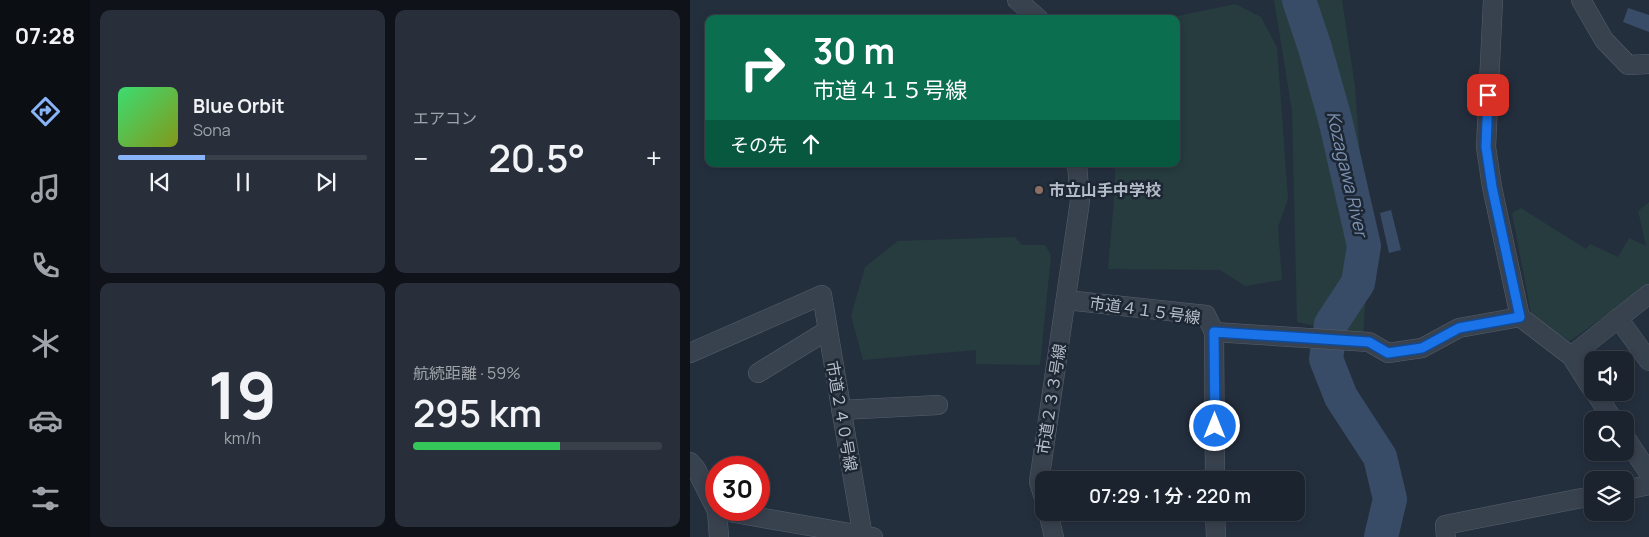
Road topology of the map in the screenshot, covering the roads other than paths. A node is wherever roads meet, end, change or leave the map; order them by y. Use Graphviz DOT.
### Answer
graph roads {
  1 [pos="1017,0"];
  2 [pos="1493,0"];
  3 [pos="1581,0"];
  4 [pos="1034,15"];
  5 [pos="1649,64"];
  6 [pos="1077,167"];
  7 [pos="1649,294"];
  8 [pos="1066,300"];
  9 [pos="1520,317"];
  10 [pos="1618,318"];
  11 [pos="828,330"];
  12 [pos="1214,332"];
  13 [pos="690,353"];
  14 [pos="1571,356"];
  15 [pos="1649,361"];
  16 [pos="758,373"];
  17 [pos="1584,376"];
  18 [pos="938,405"];
  19 [pos="841,410"];
  20 [pos="1634,450"];
  21 [pos="690,462"];
  22 [pos="1041,471"];
  23 [pos="1215,471"];
  24 [pos="1649,473"];
  25 [pos="1649,485"];
  26 [pos="705,487"];
  27 [pos="1634,488"];
  28 [pos="1584,498"];
  29 [pos="770,519"];
  30 [pos="718,521"];
  31 [pos="1050,521"];
  32 [pos="1215,521"];
  33 [pos="867,536"];
  34 [pos="719,537"];
  35 [pos="1054,537"];
  36 [pos="1216,537"];
  37 [pos="1446,537"];
  1 -- 4 [label="street"];
  2 -- 9 [label="street"];
  3 -- 5 [label="street"];
  6 -- 8 [label="street, 市道２３３号線"];
  7 -- 10 [label="street"];
  8 -- 12 [label="street, 市道４１５号線"];
  8 -- 22 [label="street, 市道２３３号線"];
  9 -- 12 [label="street, 市道４１５号線"];
  9 -- 14 [label="street"];
  10 -- 14 [label="street"];
  10 -- 15 [label="street"];
  11 -- 13 [label="street, 市道２４０号線"];
  11 -- 16 [label="street"];
  11 -- 19 [label="street, 市道２４０号線"];
  12 -- 23 [label="street"];
  14 -- 17 [label="street"];
  18 -- 19 [label="street"];
  19 -- 33 [label="street, 市道２４０号線"];
  20 -- 24 [label="street"];
  21 -- 26 [label="street"];
  25 -- 27 [label="street"];
  28 -- 37 [label="street"];
  29 -- 33 [label="street"];
  30 -- 34 [label="street"];
  31 -- 35 [label="street"];
  32 -- 36 [label="street"];
}
